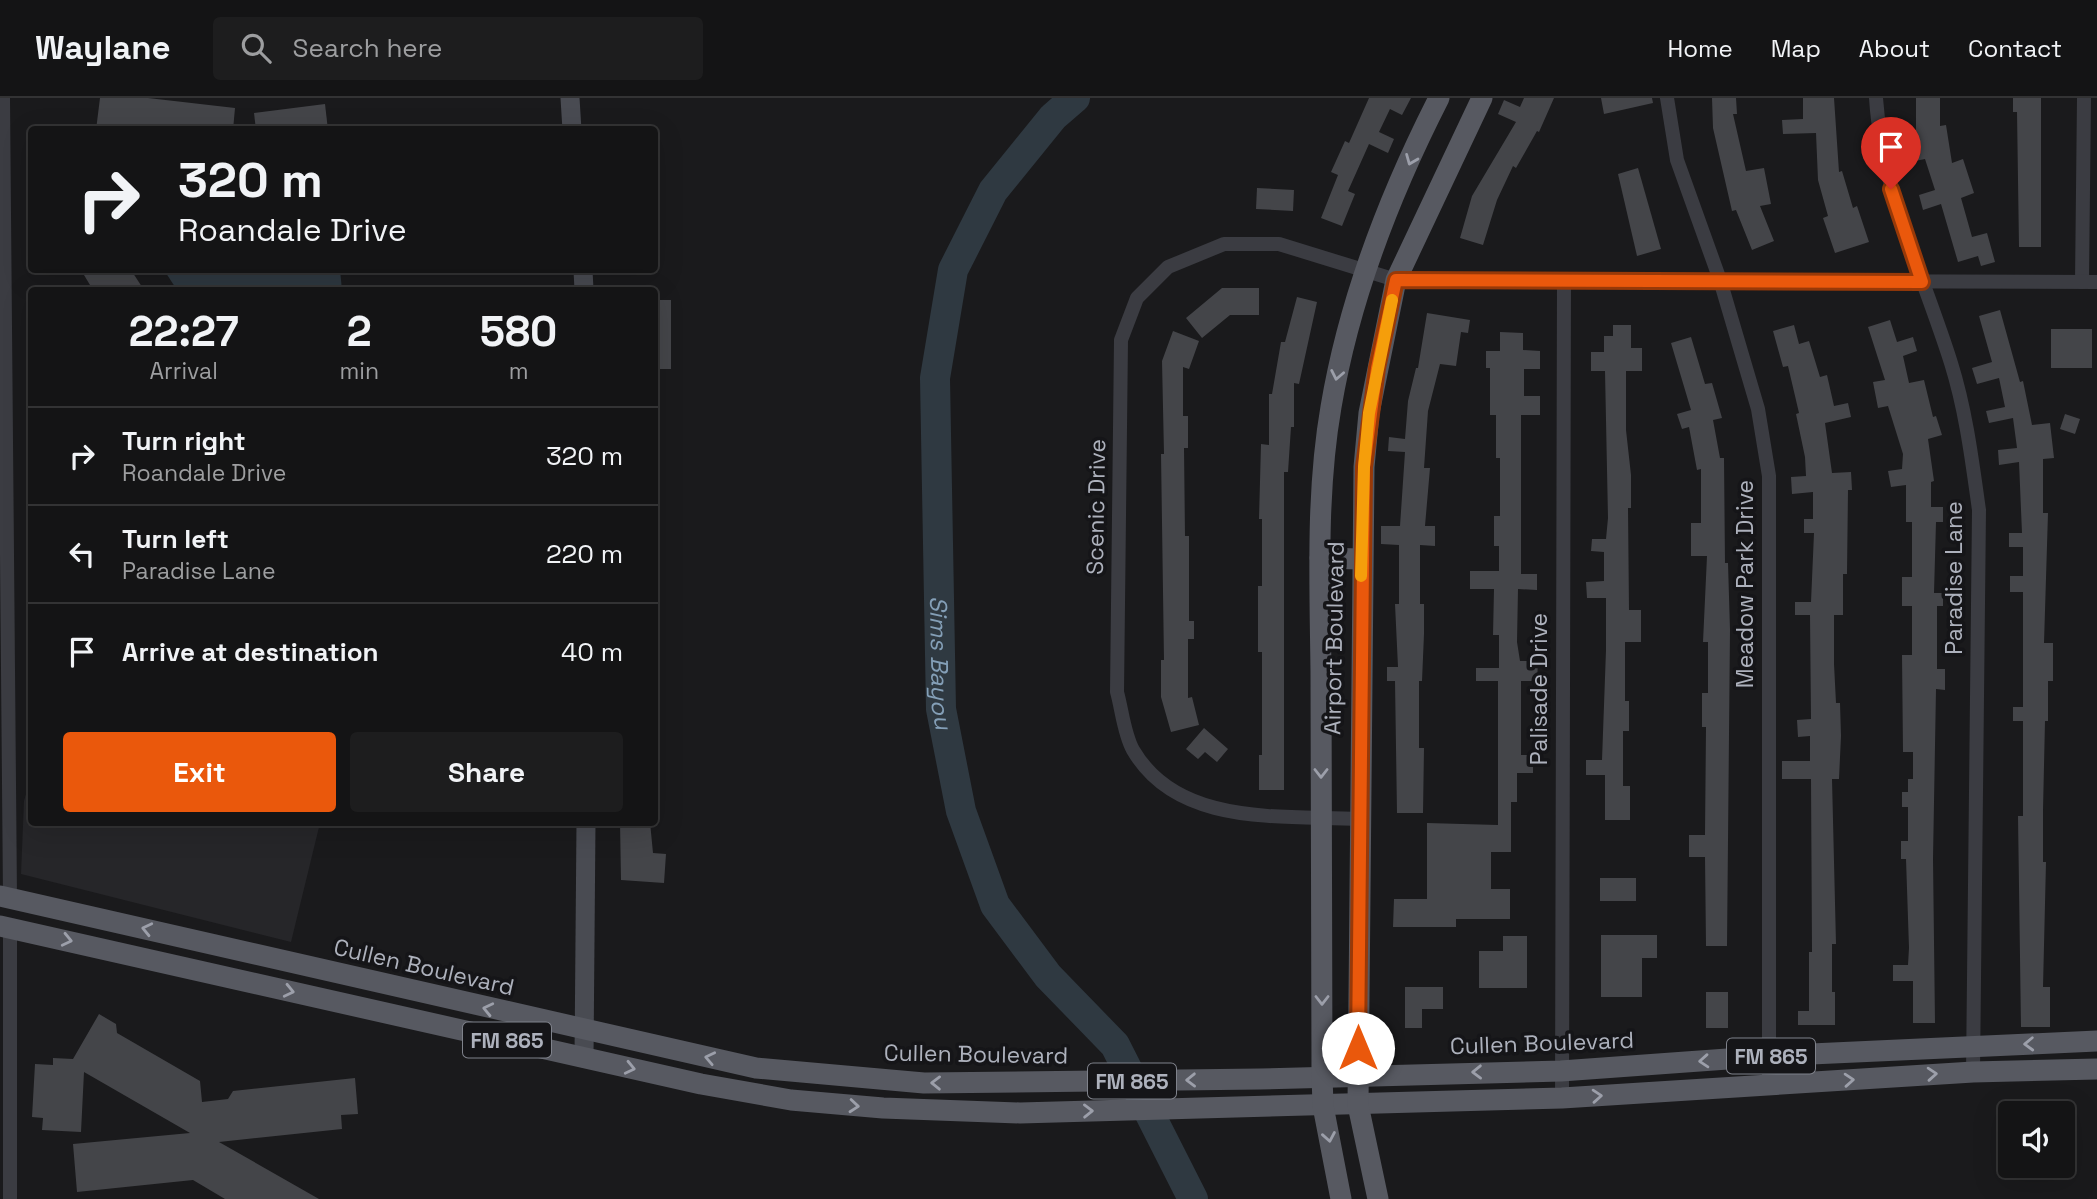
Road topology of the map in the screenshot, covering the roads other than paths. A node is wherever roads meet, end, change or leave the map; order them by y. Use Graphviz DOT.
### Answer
graph roads {
  1 [pos="3,98"];
  2 [pos="570,98"];
  3 [pos="1439,98"];
  4 [pos="1482,98"];
  5 [pos="1667,98"];
  6 [pos="1876,98"];
  7 [pos="2084,98"];
  8 [pos="572,126"];
  9 [pos="2,228"];
  10 [pos="1366,271"];
  11 [pos="1396,280"];
  12 [pos="1564,280"];
  13 [pos="1720,281"];
  14 [pos="1922,282"];
  15 [pos="2082,282"];
  16 [pos="2097,282"];
  17 [pos="1320,558"];
  18 [pos="1361,559"];
  19 [pos="1321,817"];
  20 [pos="1359,819"];
  21 [pos="586,826"];
  22 [pos="5,897"];
  23 [pos="5,927"];
  24 [pos="251,954"];
  25 [pos="154,960"];
  26 [pos="413,992"];
  27 [pos="407,1018"];
  28 [pos="584,1031"];
  29 [pos="2097,1041"];
  30 [pos="1973,1046"];
  31 [pos="1769,1056"];
  32 [pos="584,1058"];
  33 [pos="2097,1069"];
  34 [pos="1561,1071"];
  35 [pos="1973,1072"];
  36 [pos="1322,1074"];
  37 [pos="1357,1075"];
  38 [pos="971,1083"];
  39 [pos="1769,1085"];
  40 [pos="1562,1098"];
  41 [pos="1358,1105"];
  42 [pos="1323,1106"];
  43 [pos="972,1111"];
  44 [pos="10,1199"];
  45 [pos="1341,1199"];
  46 [pos="1378,1199"];
  1 -- 9 [label="street"];
  2 -- 8 [label="street"];
  3 -- 10 [label="main road, Airport Boulevard, one-way"];
  4 -- 11 [label="main road, Airport Boulevard"];
  5 -- 13 [label="street, Meadow Park Drive"];
  6 -- 14 [label="street, Paradise Lane"];
  7 -- 15 [label="street"];
  9 -- 22 [label="street"];
  10 -- 11 [label="street, Scenic Drive"];
  10 -- 17 [label="main road, Airport Boulevard, one-way"];
  10 -- 19 [label="street, Scenic Drive"];
  11 -- 12 [label="street, Scenic Drive"];
  11 -- 18 [label="main road, Airport Boulevard"];
  12 -- 13 [label="street, Scenic Drive"];
  12 -- 34 [label="street, Palisade Drive"];
  13 -- 14 [label="street, Scenic Drive"];
  13 -- 31 [label="street, Meadow Park Drive"];
  14 -- 15 [label="street, Scenic Drive"];
  14 -- 30 [label="street, Paradise Lane"];
  15 -- 16 [label="street, Scenic Drive"];
  17 -- 18 [label="main road"];
  17 -- 19 [label="main road, Airport Boulevard, one-way"];
  18 -- 20 [label="main road, Airport Boulevard"];
  19 -- 20 [label="street, Scenic Drive"];
  19 -- 36 [label="main road, Airport Boulevard, one-way"];
  20 -- 37 [label="main road, Airport Boulevard"];
  21 -- 28 [label="street"];
  24 -- 22 [label="main road, Cullen Boulevard / FM 865, one-way"];
  23 -- 25 [label="main road, FM 865, one-way"];
  23 -- 44 [label="street"];
  24 -- 25 [label="main road"];
  24 -- 26 [label="main road, Cullen Boulevard / FM 865"];
  25 -- 27 [label="main road, FM 865, one-way"];
  26 -- 27 [label="main road"];
  28 -- 26 [label="main road, Cullen Boulevard / FM 865, one-way"];
  27 -- 32 [label="main road, FM 865"];
  28 -- 32 [label="street"];
  38 -- 28 [label="main road, Cullen Boulevard / FM 865, one-way"];
  29 -- 30 [label="main road, Cullen Boulevard / FM 865, one-way"];
  30 -- 31 [label="main road, Cullen Boulevard / FM 865"];
  30 -- 35 [label="street, Paradise Lane"];
  31 -- 34 [label="main road, Cullen Boulevard / FM 865, one-way"];
  31 -- 39 [label="street, Meadow Park Drive"];
  32 -- 43 [label="main road, FM 865, one-way"];
  33 -- 35 [label="main road, FM 865"];
  34 -- 37 [label="main road, Cullen Boulevard / FM 865, one-way"];
  34 -- 40 [label="street, Palisade Drive"];
  39 -- 35 [label="main road, FM 865, one-way"];
  36 -- 37 [label="main road, Cullen Boulevard / FM 865"];
  36 -- 38 [label="main road, Cullen Boulevard / FM 865, one-way"];
  36 -- 42 [label="main road, Airport Boulevard"];
  37 -- 41 [label="main road, Airport Boulevard"];
  38 -- 43 [label="main road"];
  40 -- 39 [label="main road, FM 865, one-way"];
  40 -- 41 [label="main road, FM 865"];
  41 -- 42 [label="main road, FM 865"];
  41 -- 46 [label="main road, Airport Boulevard"];
  43 -- 42 [label="main road, FM 865, one-way"];
  42 -- 45 [label="main road, Airport Boulevard, one-way"];
}
